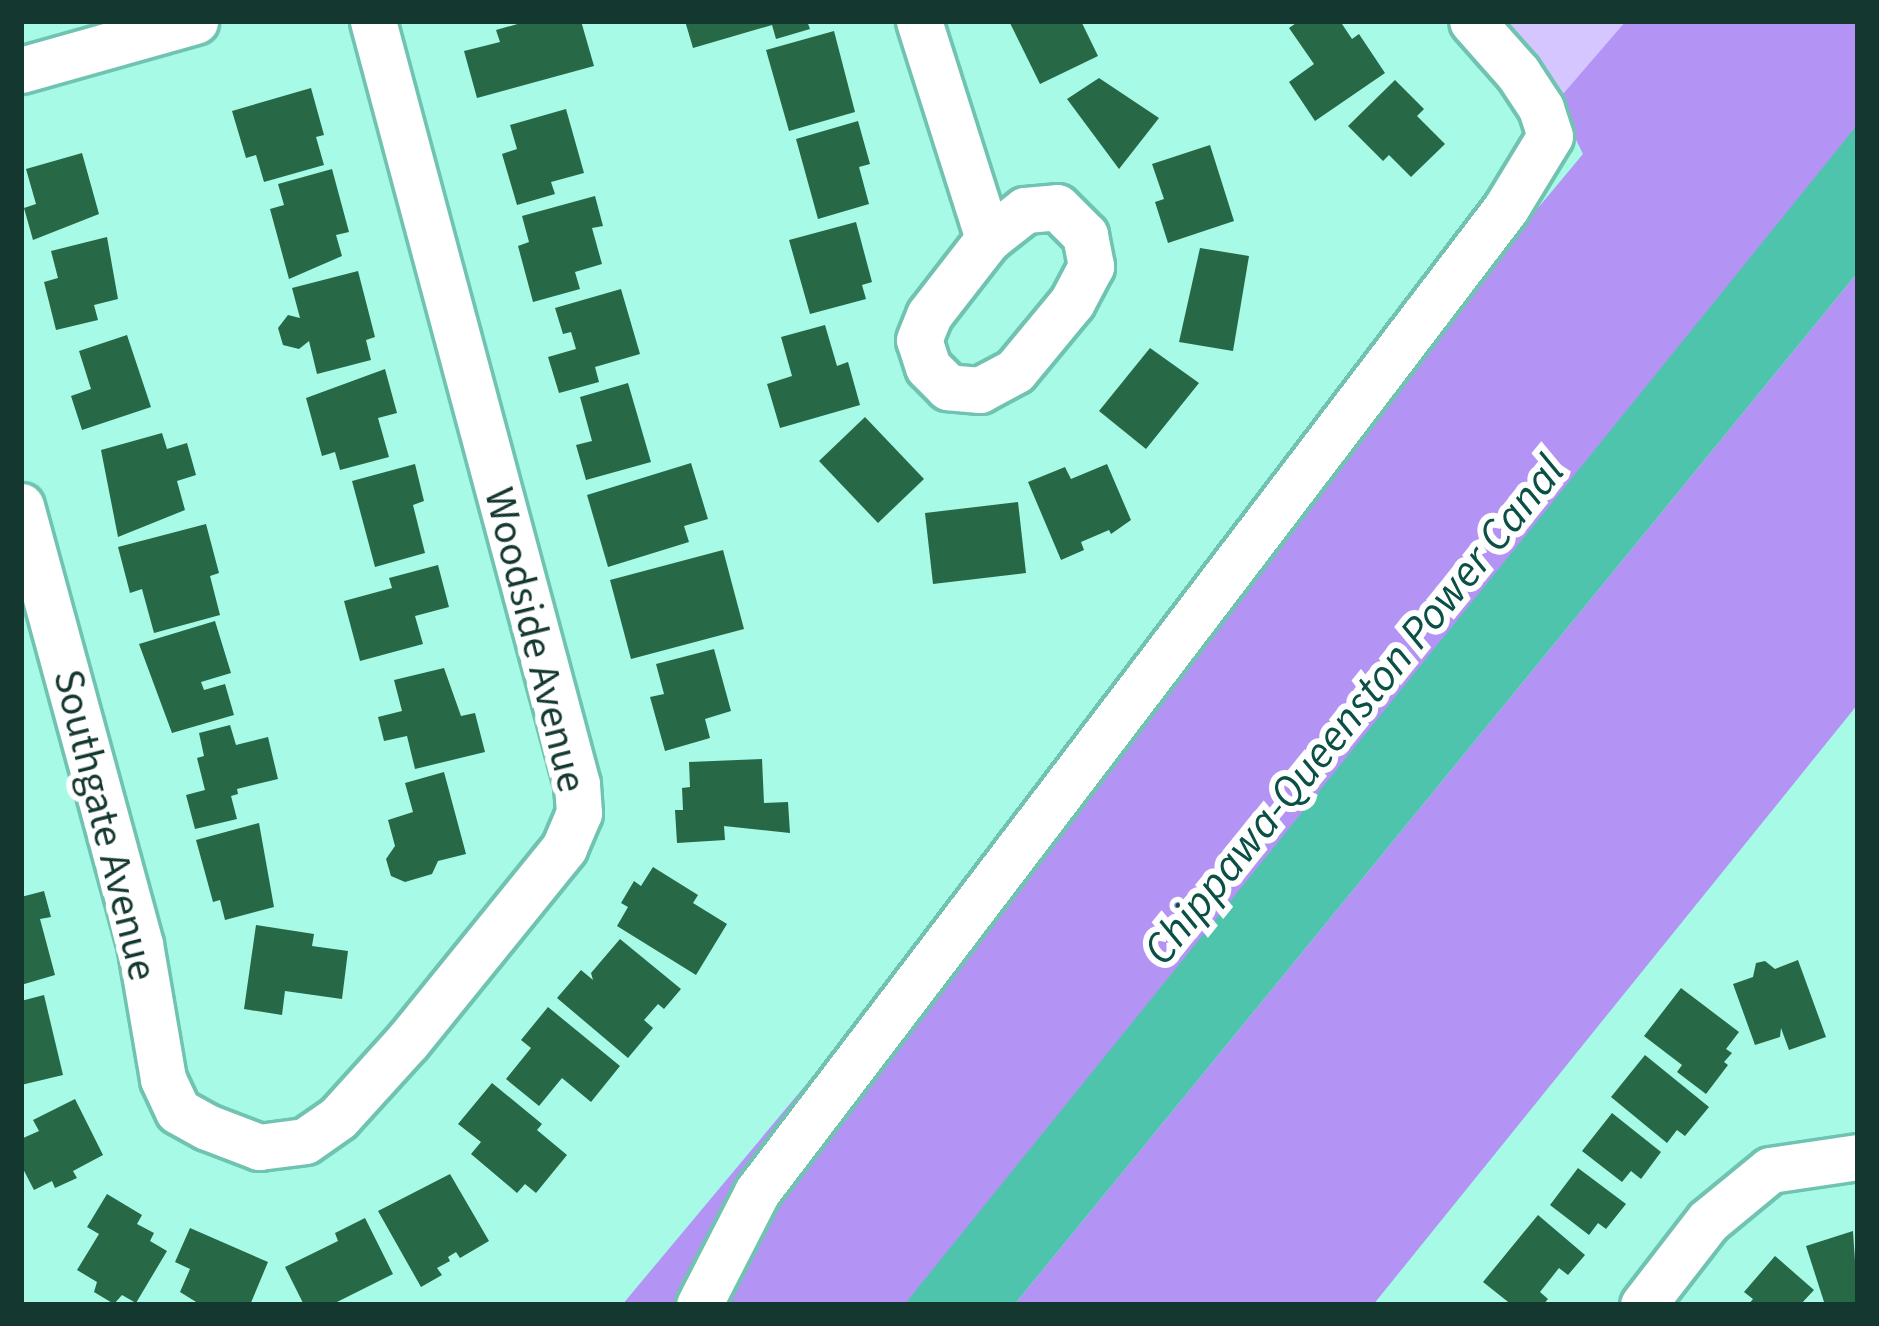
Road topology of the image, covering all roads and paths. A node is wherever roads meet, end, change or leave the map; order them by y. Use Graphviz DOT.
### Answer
graph roads {
  1 [pos="195,21"];
  2 [pos="373,21"];
  3 [pos="919,21"];
  4 [pos="1472,21"];
  5 [pos="21,70"];
  6 [pos="988,239"];
  7 [pos="21,506"];
  8 [pos="207,1127"];
  9 [pos="1858,1157"];
  10 [pos="699,1305"];
  11 [pos="1642,1305"];
  1 -- 5 [label="street"];
  2 -- 8 [label="street, Woodside Avenue"];
  3 -- 6 [label="street"];
  4 -- 10 [label="street"];
  7 -- 8 [label="street, Southgate Avenue"];
  9 -- 11 [label="street"];
}
